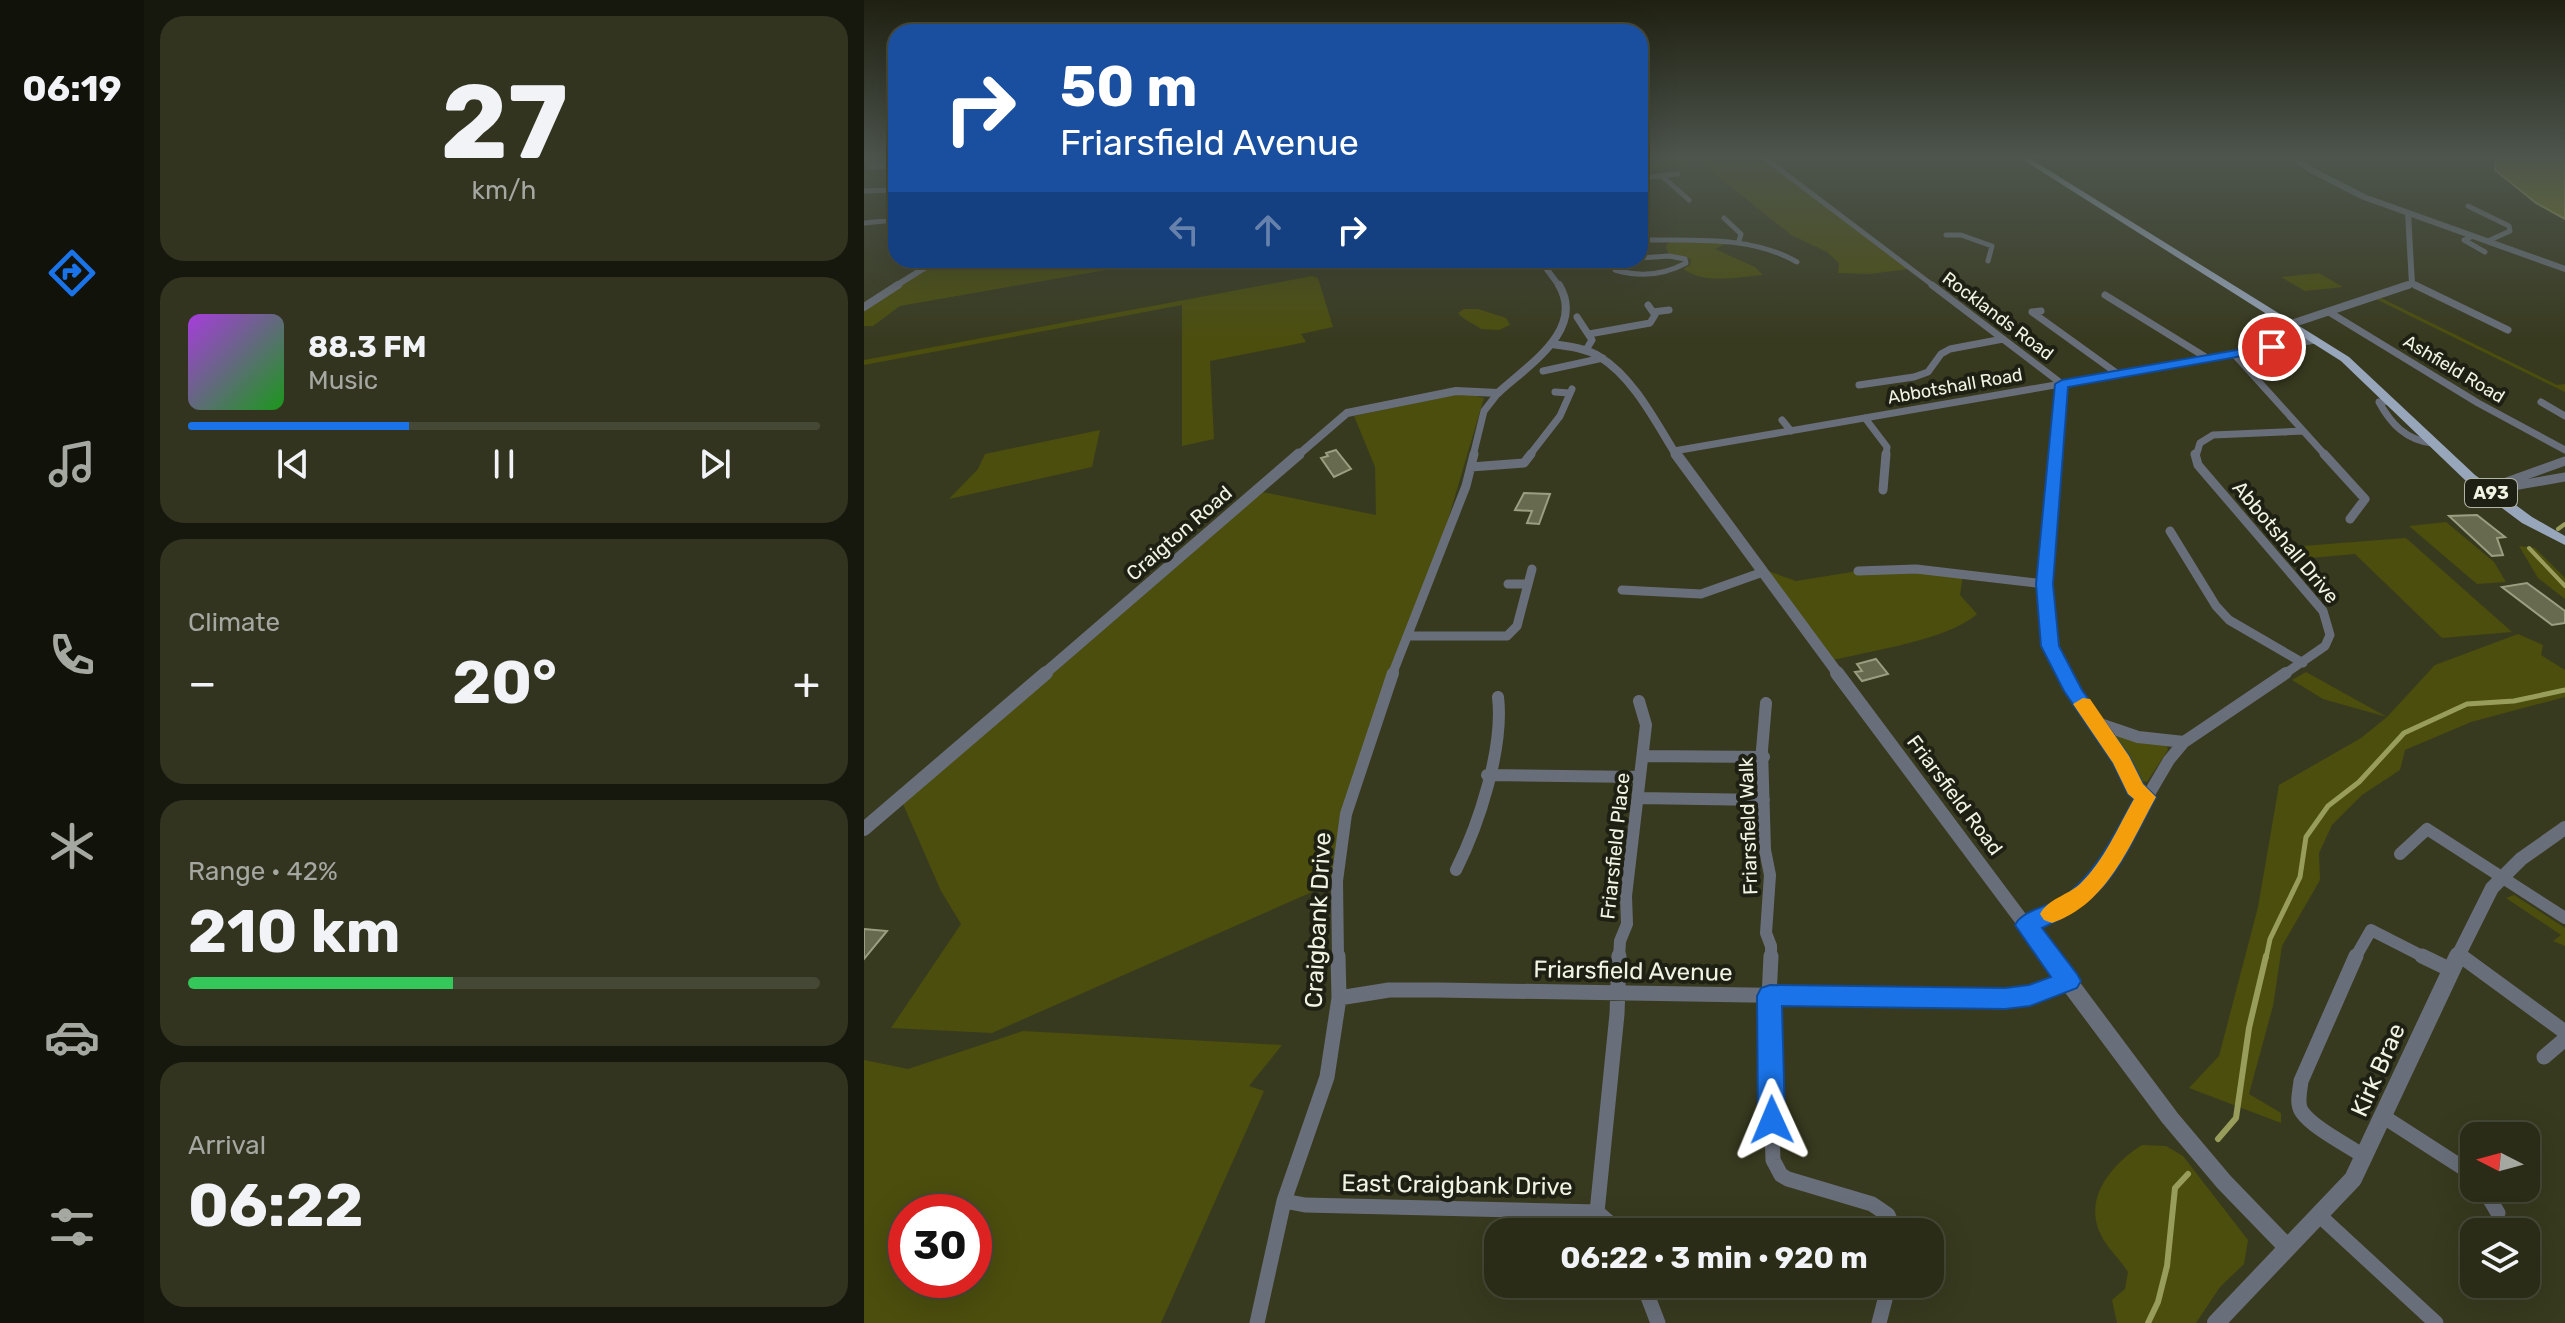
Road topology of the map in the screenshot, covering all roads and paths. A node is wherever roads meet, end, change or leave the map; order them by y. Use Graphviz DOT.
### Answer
graph roads {
  1 [pos="886,218"];
  2 [pos="1724,218"];
  3 [pos="1843,218"];
  4 [pos="2119,218"];
  5 [pos="2408,218"];
  6 [pos="2421,218"];
  7 [pos="2492,218"];
  8 [pos="864,223"];
  9 [pos="1946,235"];
  10 [pos="2473,236"];
  11 [pos="1648,240"];
  12 [pos="1739,241"];
  13 [pos="2487,247"];
  14 [pos="1648,257"];
  15 [pos="1988,261"];
  16 [pos="1797,262"];
  17 [pos="925,268"];
  18 [pos="1545,268"];
  19 [pos="1616,268"];
  20 [pos="2565,269"];
  21 [pos="2412,284"];
  22 [pos="2105,295"];
  23 [pos="864,307"];
  24 [pos="1669,310"];
  25 [pos="2041,311"];
  26 [pos="2329,312"];
  27 [pos="1577,317"];
  28 [pos="2288,325"];
  29 [pos="2508,330"];
  30 [pos="1589,334"];
  31 [pos="2003,339"];
  32 [pos="2315,340"];
  33 [pos="1551,344"];
  34 [pos="1586,350"];
  35 [pos="2234,354"];
  36 [pos="1603,358"];
  37 [pos="2207,358"];
  38 [pos="1543,371"];
  39 [pos="2118,374"];
  40 [pos="2062,384"];
  41 [pos="1859,385"];
  42 [pos="1555,392"];
  43 [pos="1498,393"];
  44 [pos="2541,402"];
  45 [pos="2565,416"];
  46 [pos="1865,418"];
  47 [pos="1782,420"];
  48 [pos="1791,431"];
  49 [pos="2303,431"];
  50 [pos="2565,450"];
  51 [pos="1674,451"];
  52 [pos="2565,461"];
  53 [pos="1471,467"];
  54 [pos="2565,477"];
  55 [pos="2487,489"];
  56 [pos="1883,490"];
  57 [pos="2350,519"];
  58 [pos="2170,531"];
  59 [pos="2565,541"];
  60 [pos="1532,569"];
  61 [pos="1858,571"];
  62 [pos="1763,572"];
  63 [pos="1508,584"];
  64 [pos="1528,584"];
  65 [pos="2045,584"];
  66 [pos="1622,590"];
  67 [pos="1409,636"];
  68 [pos="2303,663"];
  69 [pos="1498,697"];
  70 [pos="1639,701"];
  71 [pos="1766,703"];
  72 [pos="2097,723"];
  73 [pos="2184,742"];
  74 [pos="1643,756"];
  75 [pos="1764,757"];
  76 [pos="1487,775"];
  77 [pos="1640,777"];
  78 [pos="2146,797"];
  79 [pos="1638,798"];
  80 [pos="1764,800"];
  81 [pos="2565,828"];
  82 [pos="864,829"];
  83 [pos="2400,854"];
  84 [pos="1456,870"];
  85 [pos="2501,875"];
  86 [pos="2565,918"];
  87 [pos="2026,925"];
  88 [pos="2453,961"];
  89 [pos="2068,981"];
  90 [pos="1616,994"];
  91 [pos="1770,996"];
  92 [pos="1339,998"];
  93 [pos="2565,1032"];
  94 [pos="2565,1039"];
  95 [pos="2544,1057"];
  96 [pos="2384,1117"];
  97 [pos="2365,1157"];
  98 [pos="2460,1166"];
  99 [pos="1284,1201"];
  100 [pos="2491,1202"];
  101 [pos="1597,1212"];
  102 [pos="2498,1213"];
  103 [pos="2320,1216"];
  104 [pos="1604,1218"];
  105 [pos="1889,1218"];
  106 [pos="2286,1246"];
  107 [pos="1648,1298"];
  108 [pos="1885,1298"];
  109 [pos="1257,1323"];
  110 [pos="1658,1323"];
  111 [pos="1879,1323"];
  112 [pos="2216,1323"];
  113 [pos="2436,1323"];
  1 -- 8 [label="street"];
  2 -- 12 [label="street"];
  3 -- 31 [label="street, Rocklands Road"];
  4 -- 28 [label="main road, A93"];
  5 -- 21 [label="street"];
  6 -- 10 [label="street"];
  7 -- 13 [label="street"];
  9 -- 15 [label="street"];
  10 -- 13 [label="street"];
  10 -- 13 [label="street"];
  11 -- 12 [label="street"];
  12 -- 16 [label="street"];
  13 -- 20 [label="street"];
  14 -- 19 [label="street"];
  17 -- 23 [label="street"];
  18 -- 33 [label="street"];
  21 -- 26 [label="street"];
  21 -- 29 [label="street"];
  22 -- 37 [label="street"];
  24 -- 30 [label="street"];
  25 -- 39 [label="street"];
  26 -- 28 [label="street"];
  26 -- 50 [label="street, Ashfield Road"];
  27 -- 30 [label="street"];
  28 -- 32 [label="main road, A93"];
  30 -- 34 [label="street"];
  31 -- 40 [label="street, Rocklands Road"];
  31 -- 41 [label="street"];
  32 -- 35 [label="street, Abbotshall Road"];
  32 -- 55 [label="main road, A93"];
  33 -- 34 [label="street"];
  33 -- 43 [label="street"];
  34 -- 36 [label="street"];
  35 -- 37 [label="street, Abbotshall Road"];
  35 -- 49 [label="street"];
  36 -- 38 [label="street"];
  36 -- 51 [label="street, Friarsfield Road"];
  37 -- 39 [label="street, Abbotshall Road"];
  39 -- 40 [label="street, Abbotshall Road"];
  40 -- 46 [label="street, Abbotshall Road"];
  40 -- 65 [label="street"];
  42 -- 53 [label="street"];
  43 -- 53 [label="street, Craigbank Drive"];
  43 -- 82 [label="street, Craigton Road"];
  44 -- 45 [label="street"];
  46 -- 48 [label="street, Abbotshall Road"];
  46 -- 56 [label="street"];
  47 -- 48 [label="street"];
  48 -- 51 [label="street, Abbotshall Road"];
  49 -- 57 [label="street"];
  49 -- 68 [label="street, Abbotshall Drive"];
  51 -- 62 [label="street, Friarsfield Road"];
  52 -- 55 [label="street"];
  53 -- 67 [label="street, Craigbank Drive"];
  54 -- 55 [label="street"];
  55 -- 59 [label="main road, A93"];
  58 -- 68 [label="street"];
  60 -- 64 [label="street"];
  61 -- 65 [label="street"];
  62 -- 66 [label="street"];
  62 -- 87 [label="street, Friarsfield Road"];
  63 -- 64 [label="street"];
  64 -- 67 [label="street"];
  65 -- 72 [label="street"];
  67 -- 92 [label="street, Craigbank Drive"];
  68 -- 73 [label="street, Abbotshall Drive"];
  69 -- 76 [label="street"];
  70 -- 74 [label="street, Friarsfield Place"];
  71 -- 75 [label="street, Friarsfield Walk"];
  72 -- 73 [label="street"];
  72 -- 78 [label="street"];
  73 -- 78 [label="street, Abbotshall Drive"];
  74 -- 75 [label="street"];
  74 -- 77 [label="street, Friarsfield Place"];
  75 -- 80 [label="street, Friarsfield Walk"];
  76 -- 77 [label="street"];
  76 -- 84 [label="street"];
  77 -- 79 [label="street, Friarsfield Place"];
  78 -- 87 [label="street, Abbotshall Drive"];
  79 -- 80 [label="street"];
  79 -- 90 [label="street, Friarsfield Place"];
  80 -- 91 [label="street, Friarsfield Walk"];
  81 -- 85 [label="street, Kirk Brae"];
  83 -- 85 [label="street"];
  85 -- 86 [label="street"];
  85 -- 88 [label="street, Kirk Brae"];
  87 -- 89 [label="street, Friarsfield Road"];
  88 -- 93 [label="street"];
  88 -- 96 [label="street, Kirk Brae"];
  88 -- 97 [label="street"];
  89 -- 91 [label="street, Friarsfield Avenue"];
  89 -- 106 [label="street, Friarsfield Road"];
  90 -- 91 [label="street, Friarsfield Avenue"];
  90 -- 92 [label="street, Friarsfield Avenue"];
  90 -- 101 [label="street, Friarsfield Place"];
  91 -- 105 [label="street, Friarsfield Walk"];
  92 -- 99 [label="street, Craigbank Drive"];
  94 -- 95 [label="street"];
  96 -- 97 [label="street, Kirk Brae"];
  96 -- 98 [label="street"];
  97 -- 103 [label="street, Kirk Brae"];
  99 -- 101 [label="street, East Craigbank Drive"];
  99 -- 109 [label="street, Craigbank Drive"];
  100 -- 102 [label="street"];
  101 -- 104 [label="street, East Craigbank Drive"];
  103 -- 106 [label="street, Kirk Brae"];
  103 -- 113 [label="street"];
  106 -- 112 [label="street, Kirk Brae"];
  107 -- 110 [label="street"];
  108 -- 111 [label="street"];
}
